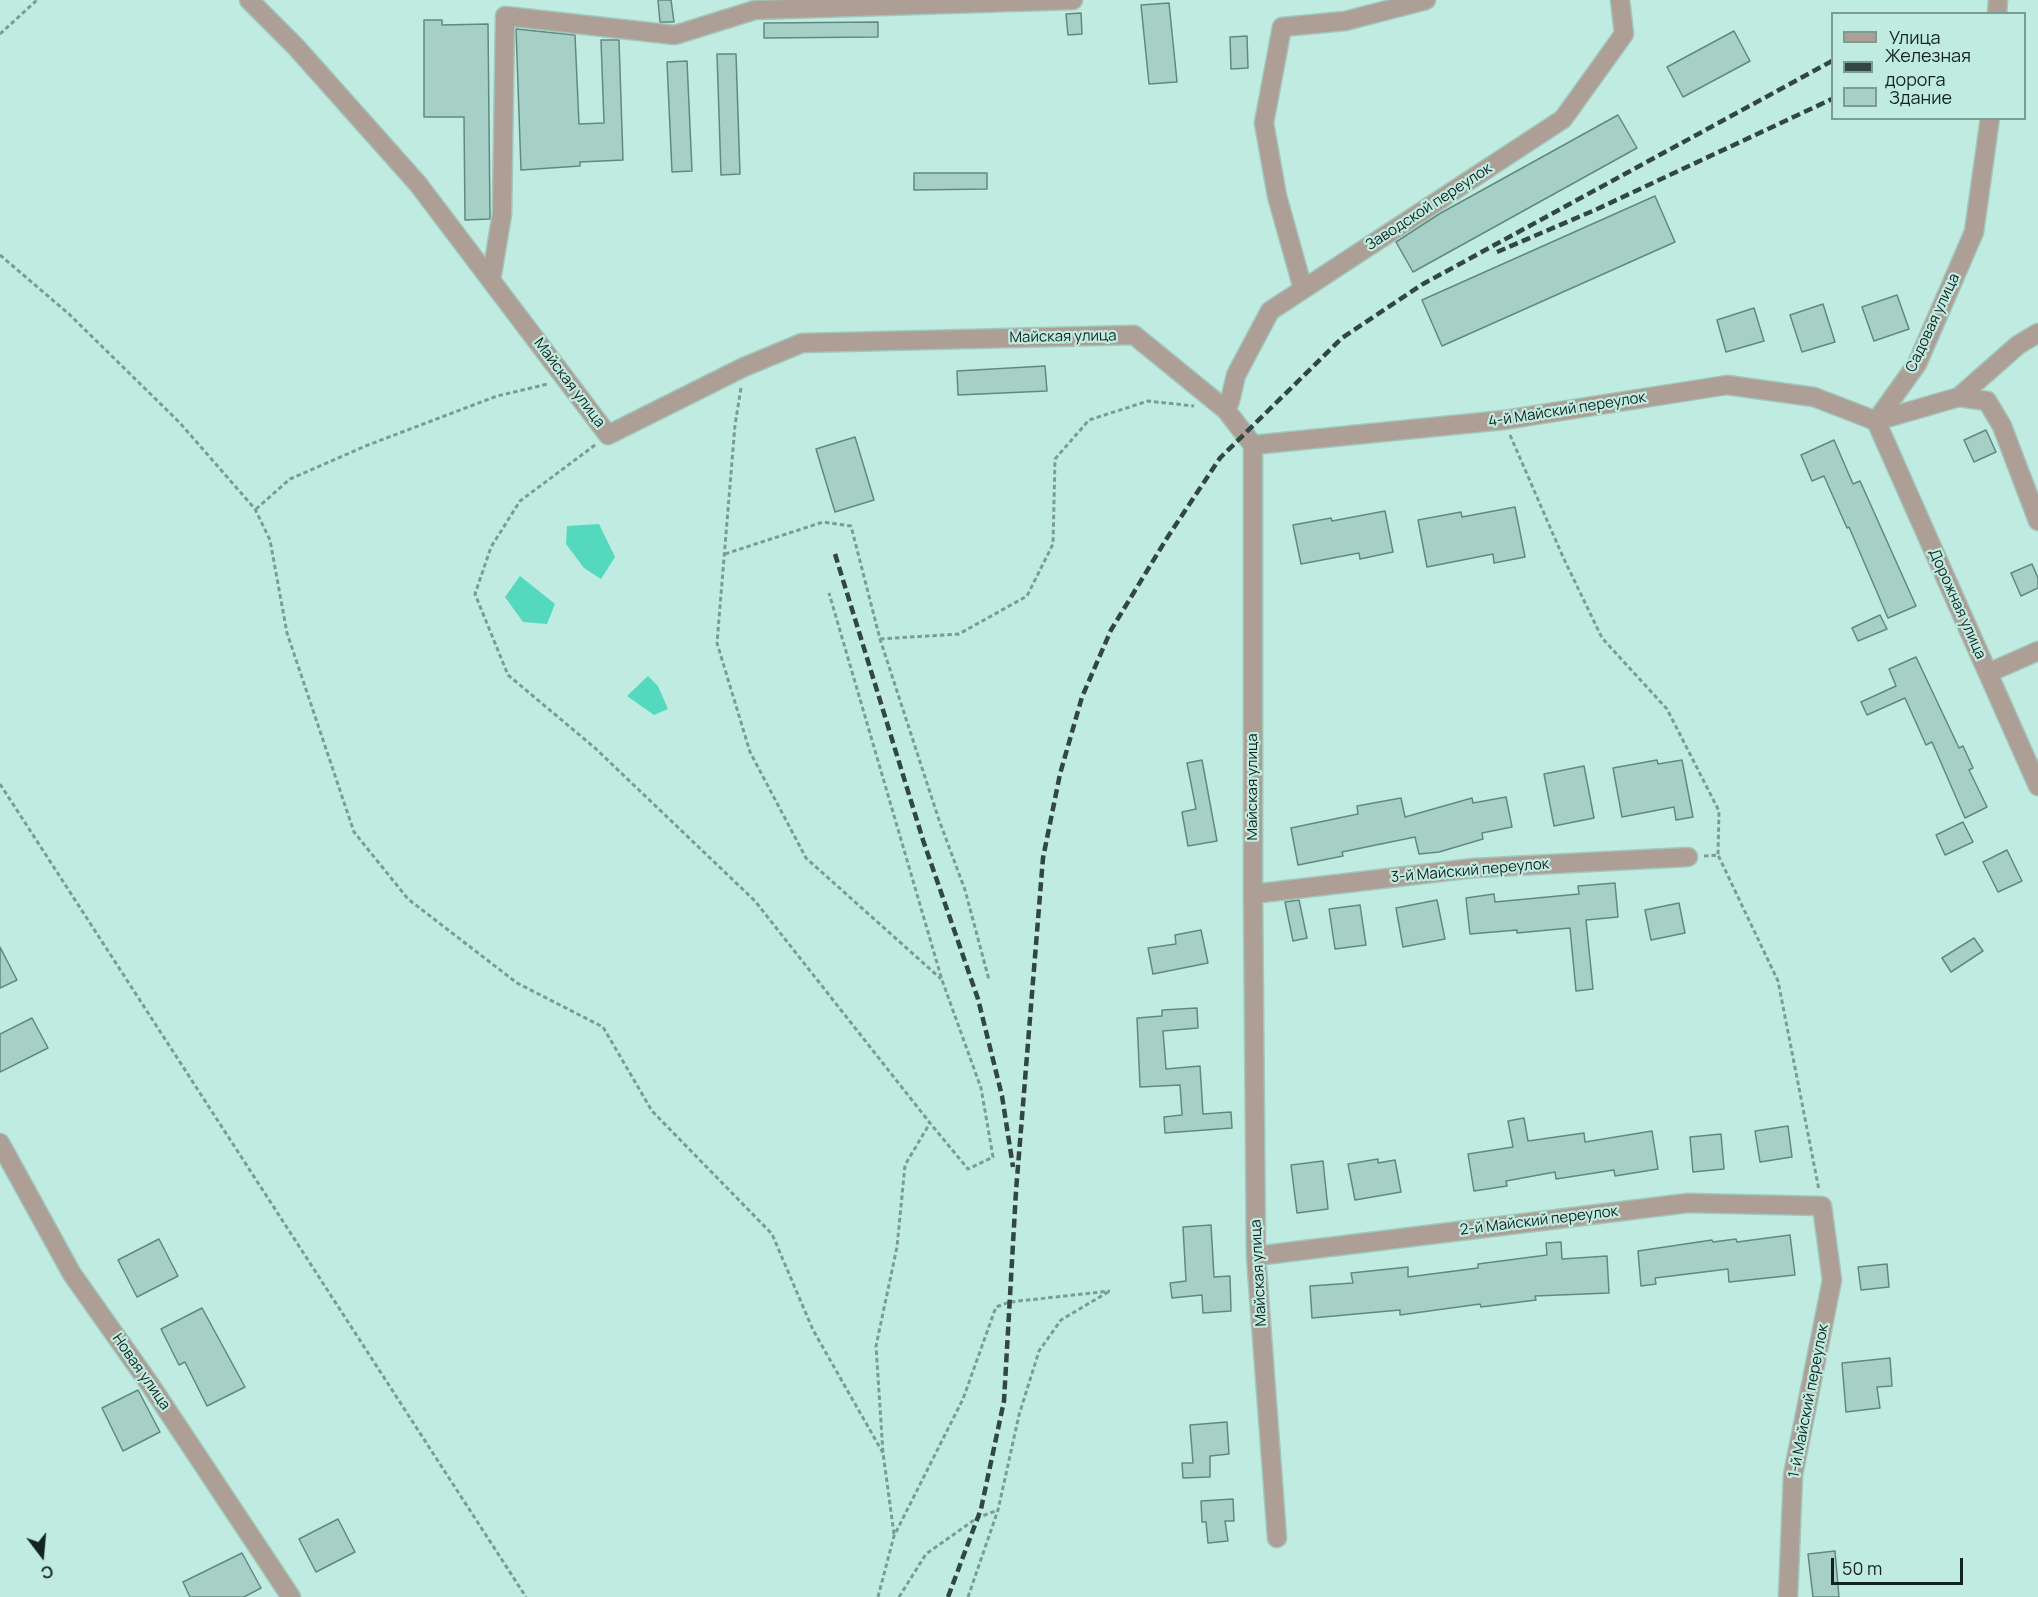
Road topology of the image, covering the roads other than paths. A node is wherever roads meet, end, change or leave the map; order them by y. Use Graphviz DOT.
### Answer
graph roads {
  1 [pos="249,0"];
  2 [pos="1072,0"];
  3 [pos="1426,0"];
  4 [pos="1620,0"];
  5 [pos="754,5"];
  6 [pos="1990,120"];
  7 [pos="491,280"];
  8 [pos="1304,289"];
  9 [pos="2038,333"];
  10 [pos="1959,397"];
  11 [pos="1226,410"];
  12 [pos="1876,421"];
  13 [pos="1253,445"];
  14 [pos="2038,521"];
  15 [pos="2038,651"];
  16 [pos="1988,673"];
  17 [pos="2038,786"];
  18 [pos="1689,857"];
  19 [pos="1253,894"];
  20 [pos="0,1143"];
  21 [pos="1822,1206"];
  22 [pos="1256,1256"];
  23 [pos="1277,1538"];
  24 [pos="291,1597"];
  25 [pos="1788,1597"];
  1 -- 7 [label="street, Майская улица"];
  2 -- 5 [label="street"];
  3 -- 8 [label="street"];
  4 -- 8 [label="street, Заводской переулок"];
  5 -- 7 [label="street"];
  6 -- 12 [label="street, Садовая улица"];
  7 -- 11 [label="street, Майская улица"];
  8 -- 11 [label="street, Заводской переулок"];
  9 -- 10 [label="street"];
  10 -- 12 [label="street"];
  10 -- 14 [label="street"];
  11 -- 13 [label="street, Майская улица"];
  12 -- 13 [label="street, 4-й Майский переулок"];
  12 -- 16 [label="street, Дорожная улица"];
  13 -- 19 [label="street, Майская улица"];
  15 -- 16 [label="street"];
  16 -- 17 [label="street, Дорожная улица"];
  18 -- 19 [label="street, 3-й Майский переулок"];
  19 -- 22 [label="street, Майская улица"];
  20 -- 24 [label="street, Новая улица"];
  21 -- 22 [label="street, 2-й Майский переулок"];
  21 -- 25 [label="street, 1-й Майский переулок"];
  22 -- 23 [label="street, Майская улица"];
}
